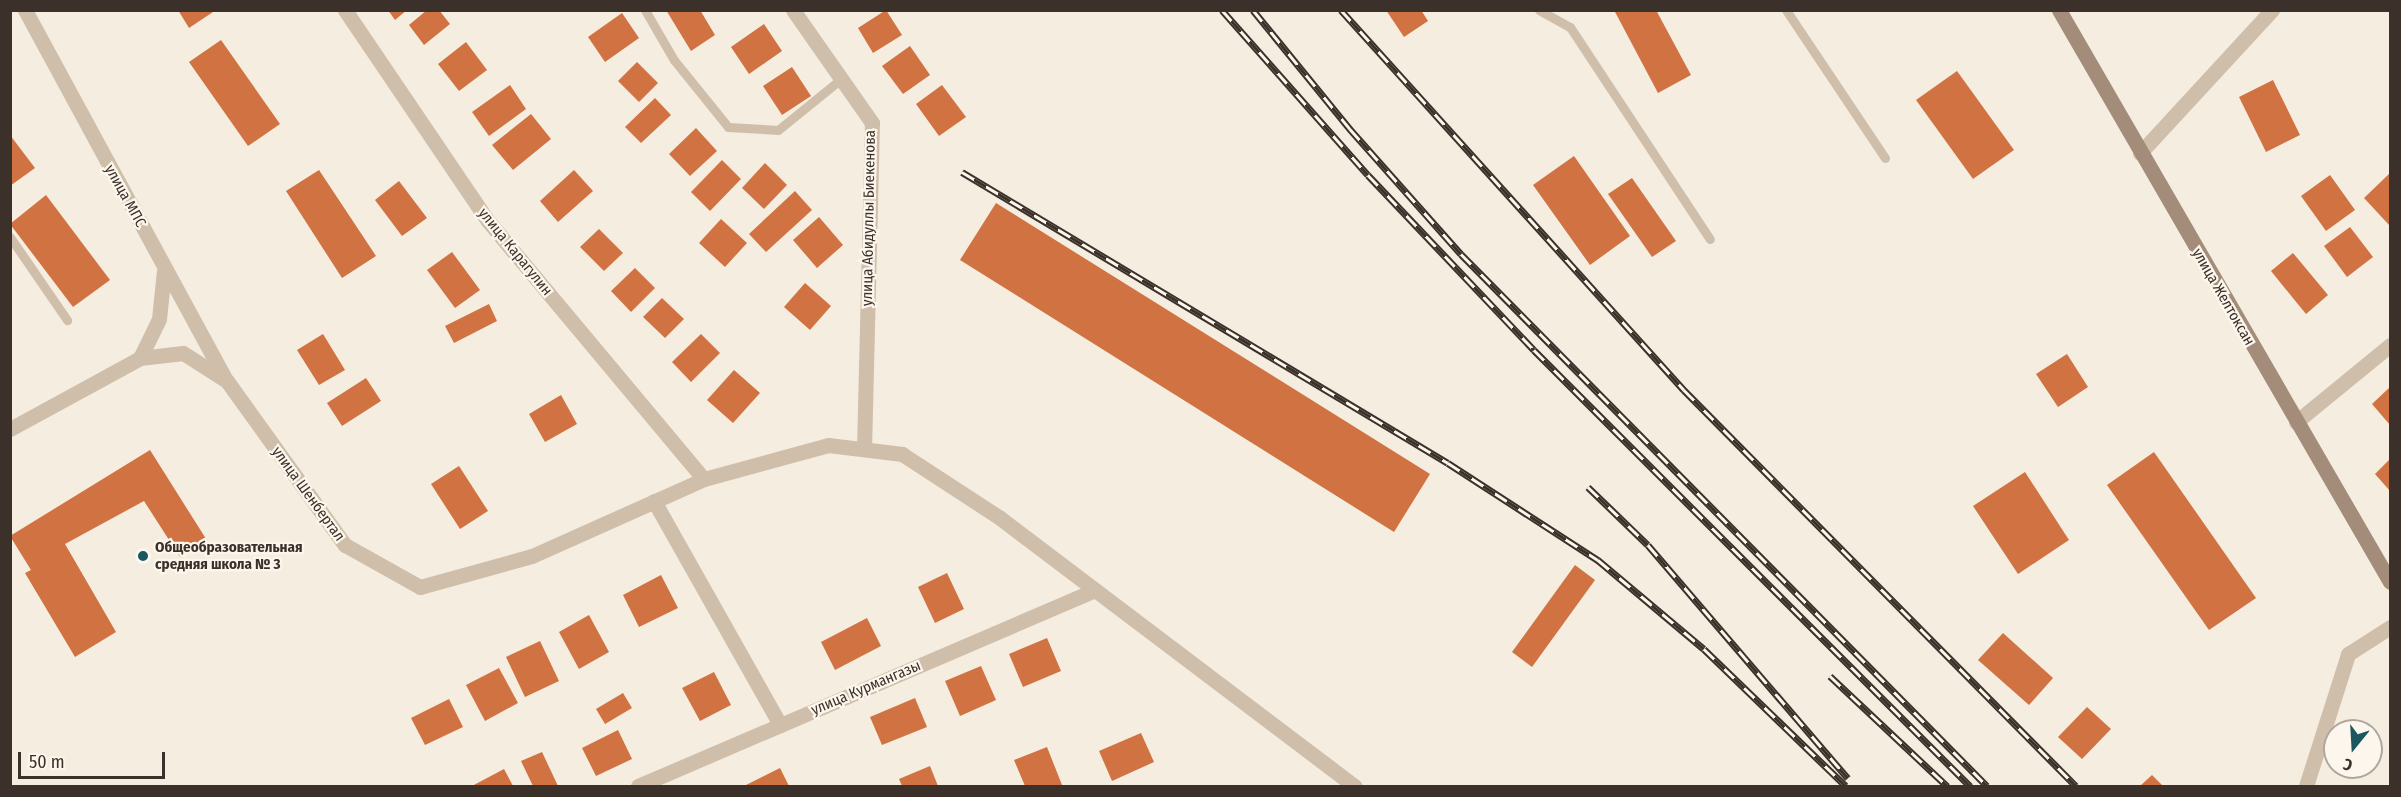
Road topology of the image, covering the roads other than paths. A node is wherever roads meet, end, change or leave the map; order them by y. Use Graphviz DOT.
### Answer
graph roads {
  1 [pos="25,10"];
  2 [pos="345,10"];
  3 [pos="645,10"];
  4 [pos="793,10"];
  5 [pos="1539,10"];
  6 [pos="1786,10"];
  7 [pos="2059,10"];
  8 [pos="2272,10"];
  9 [pos="841,79"];
  10 [pos="2140,153"];
  11 [pos="1885,158"];
  12 [pos="10,237"];
  13 [pos="1710,239"];
  14 [pos="164,267"];
  15 [pos="67,320"];
  16 [pos="2391,345"];
  17 [pos="140,358"];
  18 [pos="227,381"];
  19 [pos="2296,422"];
  20 [pos="10,429"];
  21 [pos="864,449"];
  22 [pos="704,479"];
  23 [pos="654,501"];
  24 [pos="2391,582"];
  25 [pos="1095,590"];
  26 [pos="2391,627"];
  27 [pos="780,726"];
  28 [pos="638,786"];
  29 [pos="1355,786"];
  30 [pos="2307,786"];
  1 -- 14 [label="street, улица МПС"];
  2 -- 22 [label="street, улица Карагулин"];
  3 -- 9 [label="lane"];
  4 -- 9 [label="street, улица Абидуллы Биекенова"];
  5 -- 13 [label="lane"];
  6 -- 11 [label="lane"];
  7 -- 10 [label="main road, улица Желтоксан"];
  8 -- 10 [label="street"];
  9 -- 21 [label="street, улица Абидуллы Биекенова"];
  10 -- 19 [label="main road, улица Желтоксан"];
  12 -- 15 [label="lane"];
  14 -- 17 [label="street"];
  14 -- 18 [label="street, улица МПС"];
  16 -- 19 [label="street"];
  17 -- 18 [label="street, улица Шенбертал"];
  17 -- 20 [label="street, улица Шенбертал"];
  18 -- 23 [label="street, улица Шенбертал"];
  19 -- 24 [label="main road, улица Желтоксан"];
  21 -- 22 [label="street, улица Шенбертал"];
  21 -- 25 [label="street, улица Шенбертал"];
  22 -- 23 [label="street, улица Шенбертал"];
  23 -- 27 [label="street"];
  25 -- 27 [label="street, улица Курмангазы"];
  25 -- 29 [label="street, улица Шенбертал"];
  26 -- 30 [label="street"];
  27 -- 28 [label="street, улица Курмангазы"];
}
